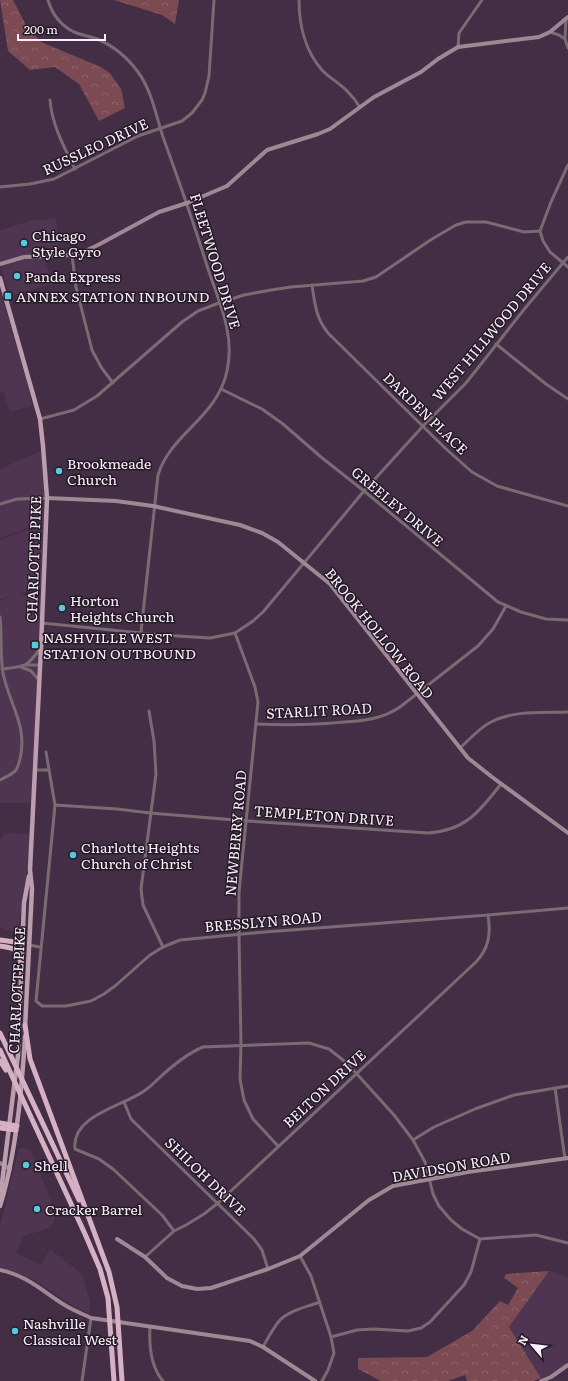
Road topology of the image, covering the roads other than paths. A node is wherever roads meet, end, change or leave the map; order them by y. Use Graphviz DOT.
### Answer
graph roads {
  1 [pos="48,0"];
  2 [pos="214,0"];
  3 [pos="299,0"];
  4 [pos="482,0"];
  5 [pos="567,18"];
  6 [pos="550,32"];
  7 [pos="565,38"];
  8 [pos="458,47"];
  9 [pos="568,48"];
  10 [pos="50,100"];
  11 [pos="359,106"];
  12 [pos="160,128"];
  13 [pos="568,165"];
  14 [pos="75,169"];
  15 [pos="0,187"];
  16 [pos="187,203"];
  17 [pos="540,231"];
  18 [pos="72,255"];
  19 [pos="568,257"];
  20 [pos="563,262"];
  21 [pos="0,264"];
  22 [pos="568,267"];
  23 [pos="0,278"];
  24 [pos="312,286"];
  25 [pos="219,303"];
  26 [pos="496,344"];
  27 [pos="113,383"];
  28 [pos="222,389"];
  29 [pos="568,399"];
  30 [pos="40,419"];
  31 [pos="423,426"];
  32 [pos="364,491"];
  33 [pos="47,498"];
  34 [pos="0,504"];
  35 [pos="154,506"];
  36 [pos="568,506"];
  37 [pos="304,562"];
  38 [pos="506,606"];
  39 [pos="0,617"];
  40 [pos="568,620"];
  41 [pos="42,623"];
  42 [pos="141,632"];
  43 [pos="235,633"];
  44 [pos="41,648"];
  45 [pos="26,665"];
  46 [pos="40,665"];
  47 [pos="21,667"];
  48 [pos="2,669"];
  49 [pos="40,680"];
  50 [pos="417,694"];
  51 [pos="149,711"];
  52 [pos="568,712"];
  53 [pos="256,724"];
  54 [pos="460,748"];
  55 [pos="46,752"];
  56 [pos="35,770"];
  57 [pos="49,770"];
  58 [pos="0,780"];
  59 [pos="501,784"];
  60 [pos="55,805"];
  61 [pos="150,813"];
  62 [pos="247,821"];
  63 [pos="568,833"];
  64 [pos="30,870"];
  65 [pos="568,908"];
  66 [pos="488,915"];
  67 [pos="239,935"];
  68 [pos="0,940"];
  69 [pos="22,943"];
  70 [pos="29,945"];
  71 [pos="0,946"];
  72 [pos="40,947"];
  73 [pos="163,947"];
  74 [pos="21,963"];
  75 [pos="25,1025"];
  76 [pos="0,1033"];
  77 [pos="241,1044"];
  78 [pos="0,1050"];
  79 [pos="0,1061"];
  80 [pos="8,1069"];
  81 [pos="356,1074"];
  82 [pos="568,1086"];
  83 [pos="554,1088"];
  84 [pos="124,1102"];
  85 [pos="0,1123"];
  86 [pos="10,1127"];
  87 [pos="0,1128"];
  88 [pos="17,1128"];
  89 [pos="413,1140"];
  90 [pos="278,1146"];
  91 [pos="566,1158"];
  92 [pos="2,1164"];
  93 [pos="10,1169"];
  94 [pos="429,1179"];
  95 [pos="218,1203"];
  96 [pos="0,1205"];
  97 [pos="174,1231"];
  98 [pos="94,1234"];
  99 [pos="117,1239"];
  100 [pos="480,1239"];
  101 [pos="568,1243"];
  102 [pos="300,1256"];
  103 [pos="145,1257"];
  104 [pos="268,1269"];
  105 [pos="0,1270"];
  106 [pos="320,1302"];
  107 [pos="91,1318"];
  108 [pos="150,1327"];
  109 [pos="331,1337"];
  110 [pos="263,1347"];
  111 [pos="568,1365"];
  112 [pos="82,1381"];
  113 [pos="114,1381"];
  114 [pos="122,1381"];
  115 [pos="163,1381"];
  116 [pos="315,1381"];
  117 [pos="322,1381"];
  118 [pos="540,1381"];
  1 -- 12 [label="street, FLEETWOOD DRIVE"];
  2 -- 12 [label="street, RUSSLEO DRIVE"];
  3 -- 11 [label="street"];
  4 -- 8 [label="street"];
  5 -- 6 [label="street"];
  5 -- 7 [label="street"];
  6 -- 7 [label="street"];
  6 -- 8 [label="street"];
  7 -- 9 [label="street"];
  8 -- 11 [label="street"];
  10 -- 14 [label="street"];
  11 -- 16 [label="street"];
  12 -- 14 [label="street, RUSSLEO DRIVE"];
  12 -- 16 [label="street, FLEETWOOD DRIVE"];
  13 -- 17 [label="street"];
  14 -- 15 [label="street, RUSSLEO DRIVE"];
  16 -- 18 [label="street"];
  16 -- 25 [label="street, FLEETWOOD DRIVE"];
  17 -- 20 [label="street"];
  17 -- 24 [label="street"];
  18 -- 21 [label="street"];
  18 -- 27 [label="street"];
  19 -- 20 [label="street, WEST HILLWOOD DRIVE"];
  20 -- 22 [label="street"];
  20 -- 26 [label="street, WEST HILLWOOD DRIVE"];
  23 -- 30 [label="main road, CHARLOTTE PIKE"];
  24 -- 25 [label="street"];
  24 -- 31 [label="street, DARDEN PLACE"];
  25 -- 27 [label="street"];
  25 -- 28 [label="street, FLEETWOOD DRIVE"];
  26 -- 29 [label="street"];
  26 -- 31 [label="street, WEST HILLWOOD DRIVE"];
  27 -- 30 [label="street"];
  28 -- 32 [label="street, GREELEY DRIVE"];
  28 -- 35 [label="street, FLEETWOOD DRIVE"];
  30 -- 33 [label="main road, CHARLOTTE PIKE"];
  31 -- 32 [label="street, WEST HILLWOOD DRIVE"];
  31 -- 36 [label="street, DARDEN PLACE"];
  32 -- 37 [label="street, WEST HILLWOOD DRIVE"];
  32 -- 38 [label="street, GREELEY DRIVE"];
  33 -- 34 [label="street"];
  33 -- 35 [label="street, BROOK HOLLOW ROAD"];
  33 -- 41 [label="main road, CHARLOTTE PIKE"];
  35 -- 37 [label="street, BROOK HOLLOW ROAD"];
  35 -- 42 [label="street, FLEETWOOD DRIVE"];
  37 -- 43 [label="street, WEST HILLWOOD DRIVE"];
  37 -- 50 [label="street, BROOK HOLLOW ROAD"];
  38 -- 40 [label="street, GREELEY DRIVE"];
  38 -- 50 [label="street, STARLIT ROAD"];
  39 -- 48 [label="street"];
  41 -- 42 [label="street"];
  41 -- 44 [label="main road, CHARLOTTE PIKE"];
  42 -- 43 [label="street"];
  43 -- 53 [label="street, NEWBERRY ROAD"];
  44 -- 45 [label="street"];
  44 -- 46 [label="main road, CHARLOTTE PIKE"];
  45 -- 46 [label="street"];
  45 -- 47 [label="street"];
  46 -- 49 [label="main road, CHARLOTTE PIKE"];
  47 -- 48 [label="street"];
  47 -- 49 [label="street"];
  48 -- 58 [label="street"];
  49 -- 56 [label="main road, CHARLOTTE PIKE"];
  50 -- 53 [label="street, STARLIT ROAD"];
  50 -- 54 [label="street, BROOK HOLLOW ROAD"];
  51 -- 61 [label="street"];
  52 -- 54 [label="street"];
  53 -- 62 [label="street, NEWBERRY ROAD"];
  54 -- 59 [label="street, BROOK HOLLOW ROAD"];
  55 -- 57 [label="street"];
  56 -- 57 [label="street"];
  56 -- 64 [label="main road, CHARLOTTE PIKE"];
  57 -- 60 [label="street"];
  59 -- 62 [label="street, TEMPLETON DRIVE"];
  59 -- 63 [label="street, BROOK HOLLOW ROAD"];
  60 -- 61 [label="street, TEMPLETON DRIVE"];
  60 -- 72 [label="street"];
  61 -- 62 [label="street, TEMPLETON DRIVE"];
  61 -- 73 [label="street"];
  62 -- 67 [label="street, NEWBERRY ROAD"];
  64 -- 69 [label="main road, CHARLOTTE PIKE"];
  64 -- 70 [label="main road, CHARLOTTE PIKE"];
  65 -- 66 [label="street, BRESSLYN ROAD"];
  66 -- 67 [label="street, BRESSLYN ROAD"];
  66 -- 81 [label="street, BELTON DRIVE"];
  67 -- 73 [label="street, BRESSLYN ROAD"];
  67 -- 77 [label="street, NEWBERRY ROAD"];
  68 -- 69 [label="highway"];
  69 -- 70 [label="main road"];
  69 -- 74 [label="main road, CHARLOTTE PIKE"];
  70 -- 72 [label="street"];
  70 -- 75 [label="main road, CHARLOTTE PIKE"];
  71 -- 74 [label="highway"];
  72 -- 73 [label="street, BRESSLYN ROAD"];
  74 -- 86 [label="main road, CHARLOTTE PIKE"];
  75 -- 88 [label="main road, CHARLOTTE PIKE"];
  75 -- 98 [label="highway"];
  76 -- 98 [label="highway"];
  77 -- 81 [label="street"];
  77 -- 84 [label="street"];
  77 -- 90 [label="street, NEWBERRY ROAD"];
  78 -- 80 [label="highway"];
  79 -- 80 [label="highway"];
  80 -- 113 [label="highway"];
  81 -- 89 [label="street"];
  81 -- 90 [label="street, BELTON DRIVE"];
  82 -- 83 [label="street"];
  83 -- 89 [label="street"];
  83 -- 91 [label="street"];
  84 -- 95 [label="street, SHILOH DRIVE"];
  84 -- 97 [label="street"];
  85 -- 86 [label="highway"];
  86 -- 87 [label="highway"];
  86 -- 88 [label="highway"];
  86 -- 92 [label="main road, CHARLOTTE PIKE"];
  88 -- 93 [label="main road, CHARLOTTE PIKE"];
  89 -- 94 [label="street"];
  90 -- 95 [label="street, BELTON DRIVE"];
  91 -- 94 [label="street, DAVIDSON ROAD"];
  92 -- 93 [label="street"];
  92 -- 96 [label="main road, CHARLOTTE PIKE"];
  93 -- 96 [label="main road, CHARLOTTE PIKE"];
  94 -- 100 [label="street"];
  94 -- 102 [label="street, DAVIDSON ROAD"];
  95 -- 97 [label="street, BELTON DRIVE"];
  95 -- 104 [label="street, SHILOH DRIVE"];
  97 -- 103 [label="street, BELTON DRIVE"];
  98 -- 114 [label="highway"];
  99 -- 103 [label="street, DAVIDSON ROAD"];
  100 -- 101 [label="street"];
  100 -- 109 [label="street"];
  102 -- 104 [label="street, DAVIDSON ROAD"];
  102 -- 106 [label="street"];
  103 -- 104 [label="street, DAVIDSON ROAD"];
  105 -- 107 [label="street"];
  106 -- 109 [label="street"];
  106 -- 110 [label="street"];
  107 -- 108 [label="street"];
  107 -- 112 [label="street"];
  108 -- 110 [label="street"];
  108 -- 115 [label="street"];
  109 -- 117 [label="street"];
  110 -- 116 [label="street"];
  111 -- 118 [label="street"];
}
